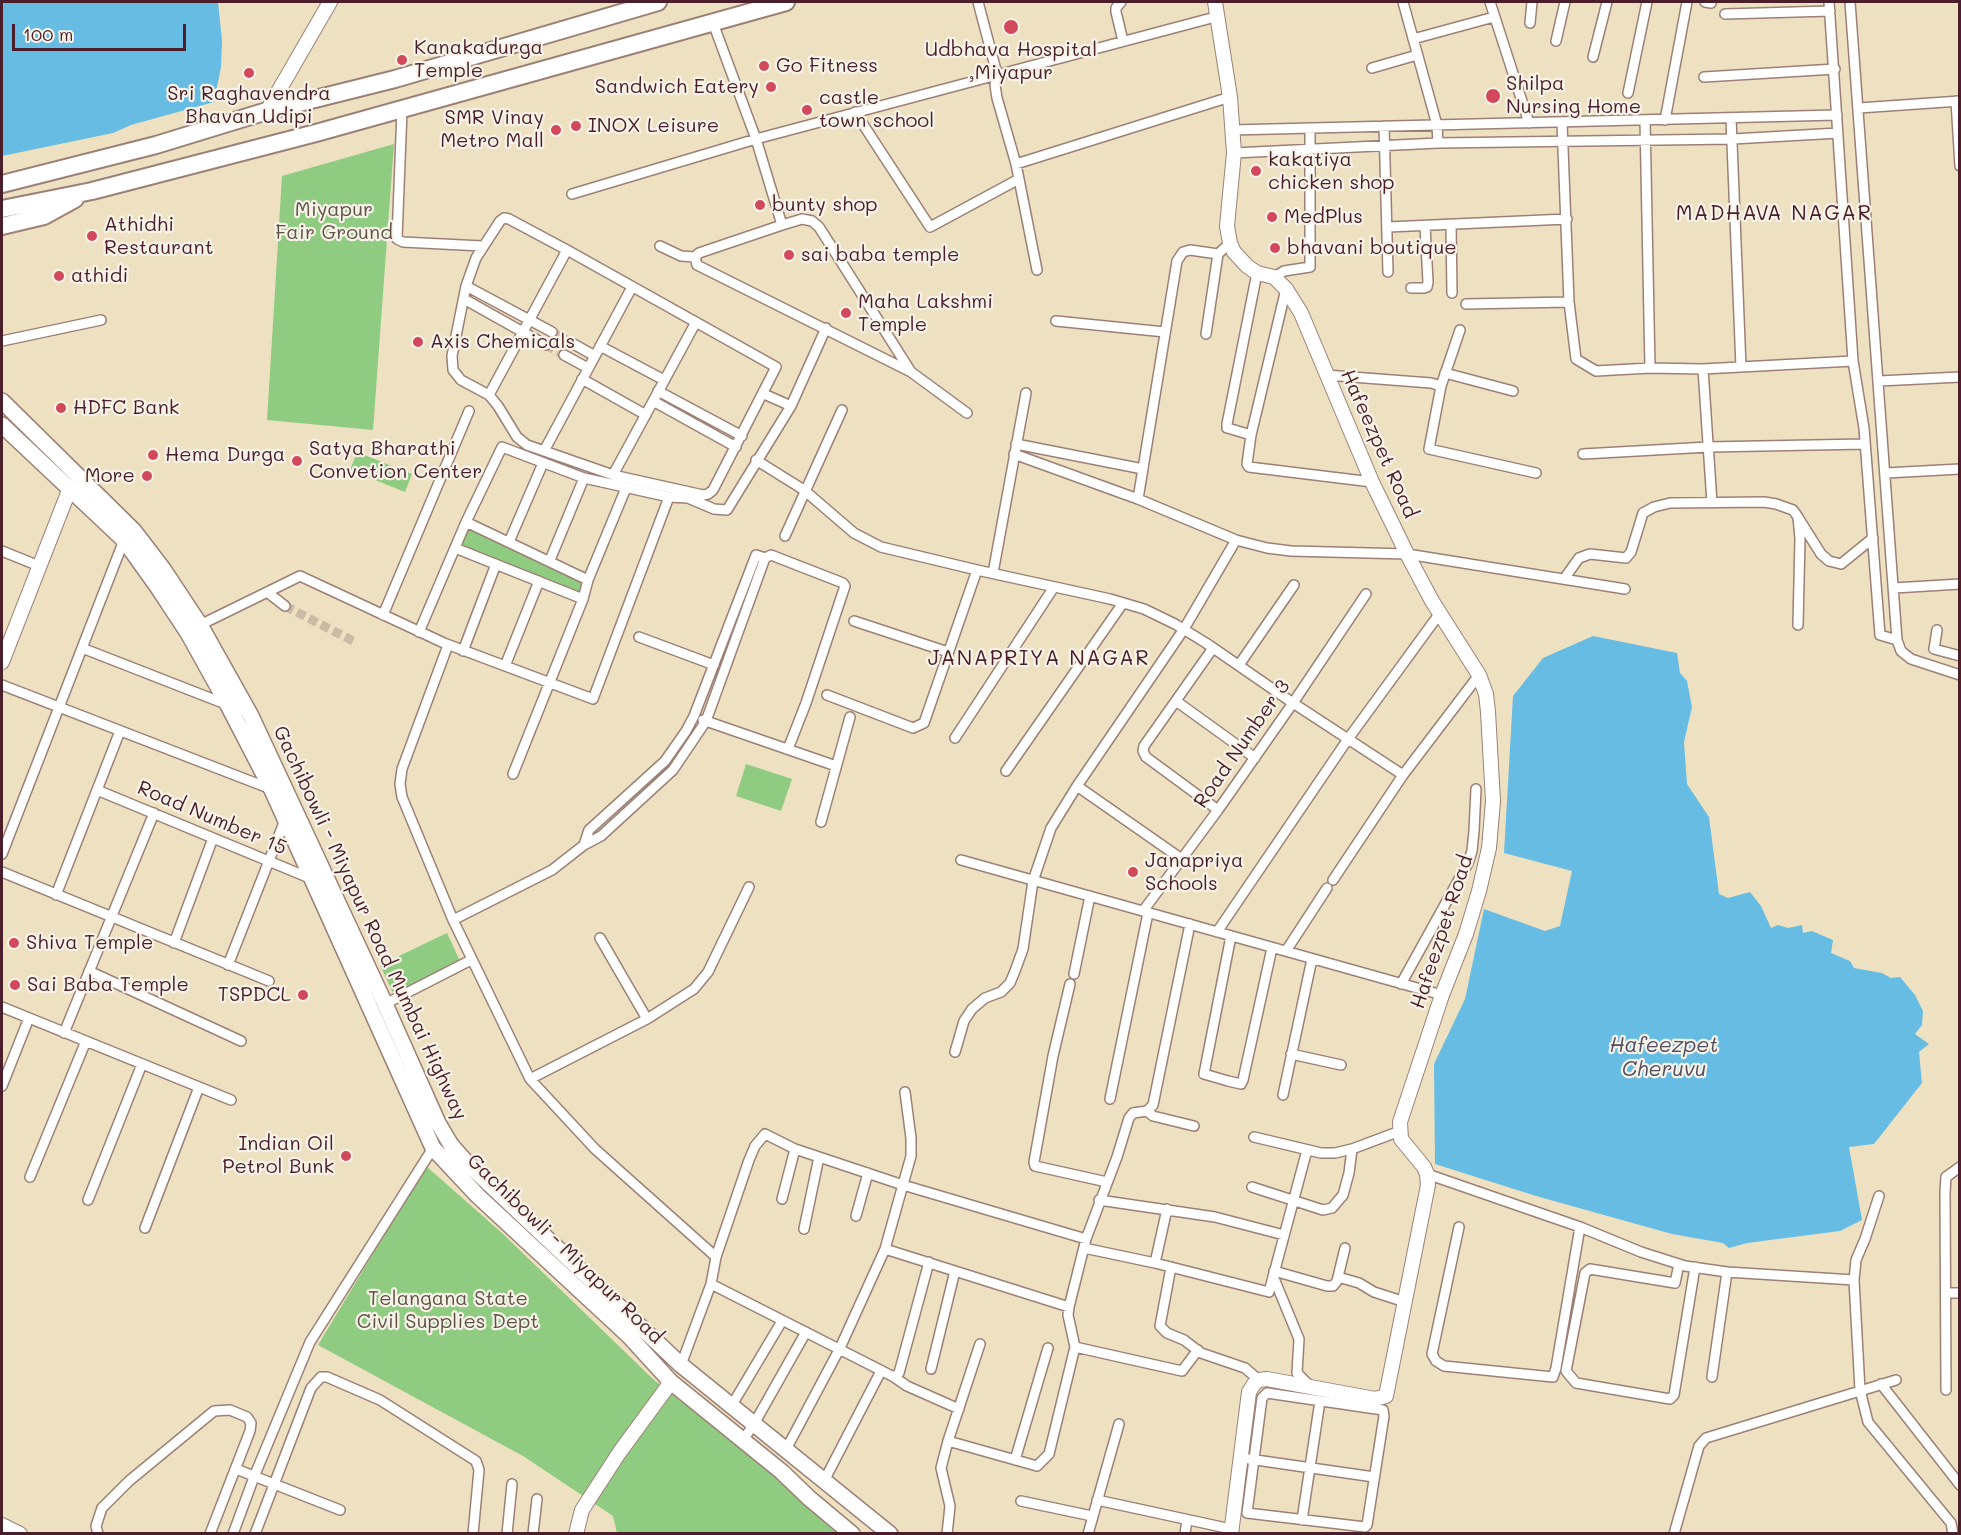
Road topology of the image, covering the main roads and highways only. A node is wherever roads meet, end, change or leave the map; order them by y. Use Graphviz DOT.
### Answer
graph roads {
  1 [pos="650,2"];
  2 [pos="786,2"];
  3 [pos="2,184"];
  4 [pos="92,190"];
  5 [pos="2,209"];
  6 [pos="2,226"];
  7 [pos="2,401"];
  8 [pos="2,425"];
  9 [pos="615,1313"];
  10 [pos="852,1533"];
  11 [pos="890,1533"];
  1 -- 3 [label="highway"];
  2 -- 4 [label="highway"];
  4 -- 5 [label="highway"];
  4 -- 6 [label="highway"];
  7 -- 9 [label="main road, Gachibowli - Miyapur Road Mumbai Highway"];
  8 -- 9 [label="main road, Gachibowli - Miyapur Road"];
  9 -- 10 [label="main road, Gachibowli - Miyapur Road"];
  9 -- 11 [label="main road, Gachibowli - Miyapur Road Mumbai Highway"];
}
